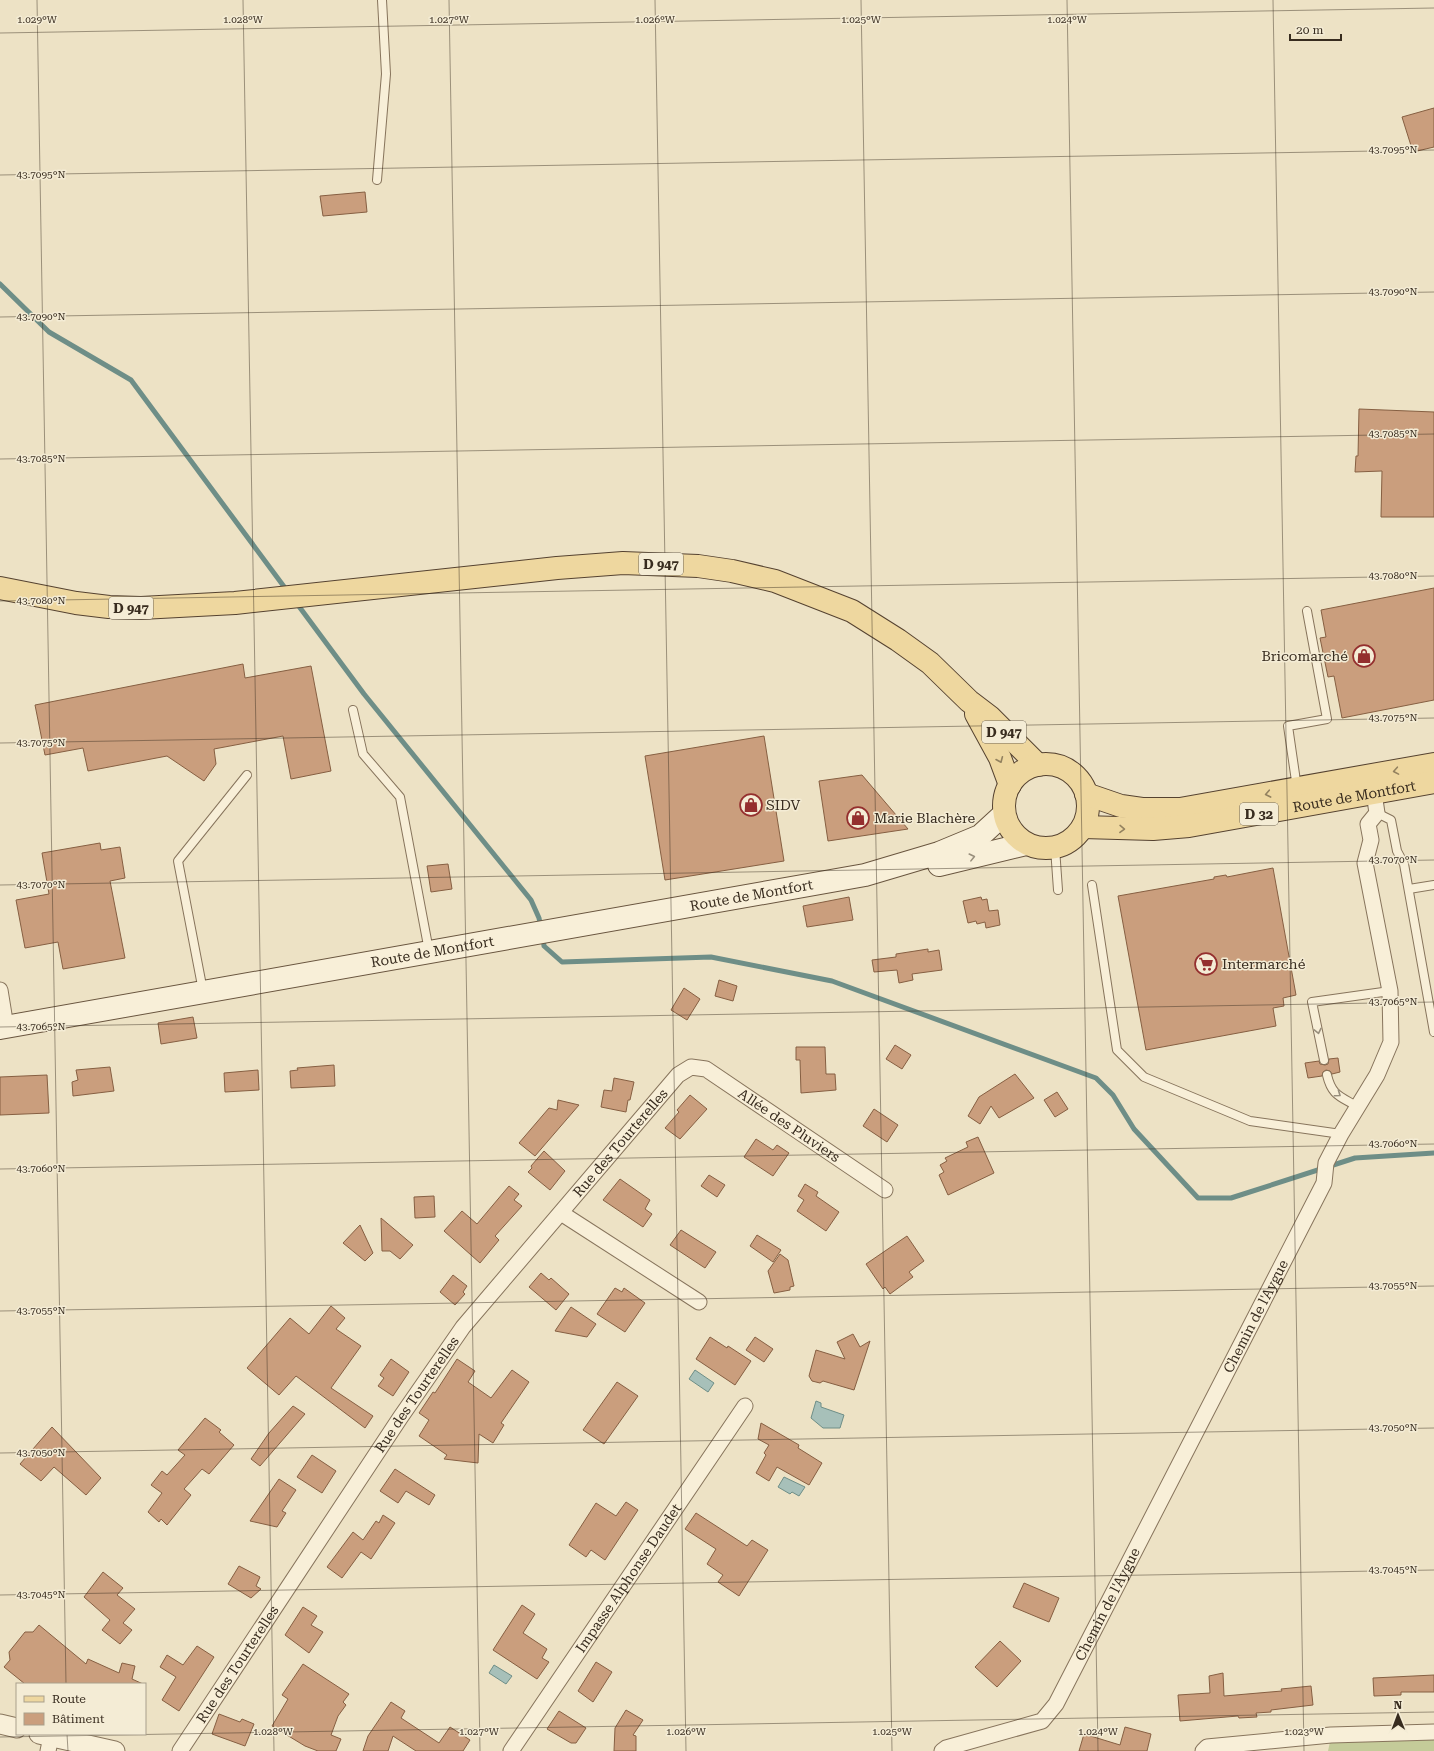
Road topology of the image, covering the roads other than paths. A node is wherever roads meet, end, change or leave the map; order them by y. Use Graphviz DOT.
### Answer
graph roads {
  1 [pos="382,0"];
  2 [pos="377,180"];
  3 [pos="0,588"];
  4 [pos="1307,611"];
  5 [pos="969,701"];
  6 [pos="353,710"];
  7 [pos="1434,764"];
  8 [pos="1038,765"];
  9 [pos="247,775"];
  10 [pos="1434,782"];
  11 [pos="1010,785"];
  12 [pos="1297,788"];
  13 [pos="1086,794"];
  14 [pos="1375,803"];
  15 [pos="1004,814"];
  16 [pos="1083,827"];
  17 [pos="1026,844"];
  18 [pos="1055,848"];
  19 [pos="865,875"];
  20 [pos="1092,885"];
  21 [pos="1434,885"];
  22 [pos="1409,889"];
  23 [pos="1058,890"];
  24 [pos="430,952"];
  25 [pos="0,990"];
  26 [pos="1390,990"];
  27 [pos="203,992"];
  28 [pos="3,1028"];
  29 [pos="1434,1032"];
  30 [pos="1324,1060"];
  31 [pos="691,1067"];
  32 [pos="1327,1075"];
  33 [pos="1358,1107"];
  34 [pos="1341,1134"];
  35 [pos="885,1190"];
  36 [pos="560,1213"];
  37 [pos="699,1302"];
  38 [pos="745,1406"];
  39 [pos="0,1724"];
  40 [pos="16,1728"];
  41 [pos="1434,1732"];
  42 [pos="46,1741"];
  43 [pos="115,1751"];
  44 [pos="180,1751"];
  45 [pos="511,1751"];
  46 [pos="942,1751"];
  47 [pos="1203,1751"];
  1 -- 2 [label="lane"];
  3 -- 5 [label="main road, D 947"];
  4 -- 12 [label="lane"];
  5 -- 8 [label="main road, D 947"];
  5 -- 11 [label="main road, D 947, one-way"];
  6 -- 24 [label="lane"];
  7 -- 12 [label="main road, Route de Montfort / D 32, one-way"];
  8 -- 11 [label="main road"];
  8 -- 13 [label="main road"];
  9 -- 27 [label="lane"];
  10 -- 14 [label="main road, Route de Montfort / D 32"];
  11 -- 15 [label="main road"];
  12 -- 13 [label="main road, Route de Montfort / D 32, one-way"];
  13 -- 16 [label="main road"];
  16 -- 14 [label="main road, Route de Montfort / D 32, one-way"];
  14 -- 22 [label="lane"];
  14 -- 26 [label="street, Chemin de l'Aygue"];
  15 -- 17 [label="main road"];
  15 -- 19 [label="main road, Route de Montfort"];
  16 -- 18 [label="main road"];
  17 -- 18 [label="main road"];
  19 -- 17 [label="main road, Route de Montfort, one-way"];
  18 -- 23 [label="lane"];
  19 -- 24 [label="main road, Route de Montfort"];
  20 -- 34 [label="lane"];
  21 -- 22 [label="lane"];
  22 -- 29 [label="lane"];
  24 -- 27 [label="main road, Route de Montfort"];
  25 -- 28 [label="street"];
  26 -- 30 [label="lane, one-way"];
  26 -- 33 [label="street, Chemin de l'Aygue"];
  27 -- 28 [label="main road, Route de Montfort"];
  31 -- 35 [label="street, Allée des Pluviers"];
  31 -- 36 [label="street, Rue des Tourterelles"];
  32 -- 33 [label="lane, one-way"];
  33 -- 34 [label="street, Chemin de l'Aygue"];
  34 -- 46 [label="street, Chemin de l'Aygue"];
  36 -- 37 [label="street"];
  36 -- 44 [label="street, Rue des Tourterelles"];
  38 -- 45 [label="street, Impasse Alphonse Daudet"];
  39 -- 40 [label="street"];
  41 -- 47 [label="street"];
  42 -- 43 [label="street"];
}
